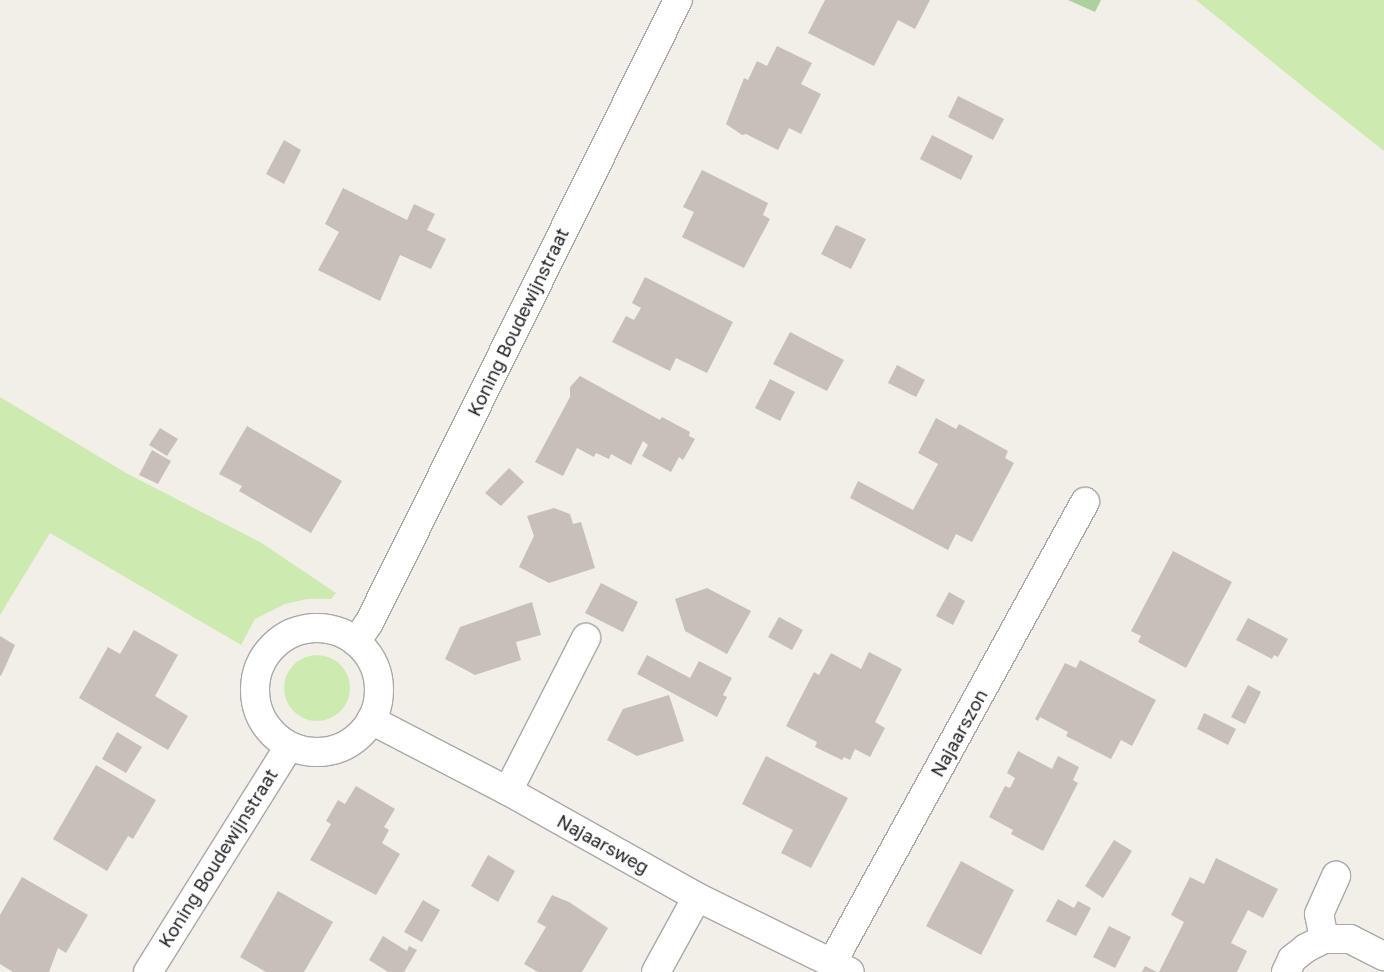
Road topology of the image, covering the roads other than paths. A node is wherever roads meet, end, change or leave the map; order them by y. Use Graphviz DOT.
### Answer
graph roads {
  1 [pos="678,0"];
  2 [pos="1085,502"];
  3 [pos="586,638"];
  4 [pos="356,642"];
  5 [pos="371,720"];
  6 [pos="289,746"];
  7 [pos="508,791"];
  8 [pos="1336,876"];
  9 [pos="697,897"];
  10 [pos="1324,939"];
  11 [pos="1384,956"];
  12 [pos="841,968"];
  13 [pos="148,972"];
  14 [pos="656,972"];
  15 [pos="1286,972"];
  1 -- 4 [label="street, Koning Boudewijnstraat"];
  2 -- 12 [label="street, Najaarszon"];
  3 -- 7 [label="street"];
  4 -- 5 [label="street"];
  4 -- 6 [label="street"];
  5 -- 6 [label="street"];
  5 -- 7 [label="street, Najaarsweg"];
  6 -- 13 [label="street, Koning Boudewijnstraat"];
  7 -- 9 [label="street, Najaarsweg"];
  8 -- 10 [label="street"];
  9 -- 12 [label="street, Najaarsweg"];
  9 -- 14 [label="street"];
  10 -- 11 [label="street"];
  10 -- 15 [label="street"];
}
